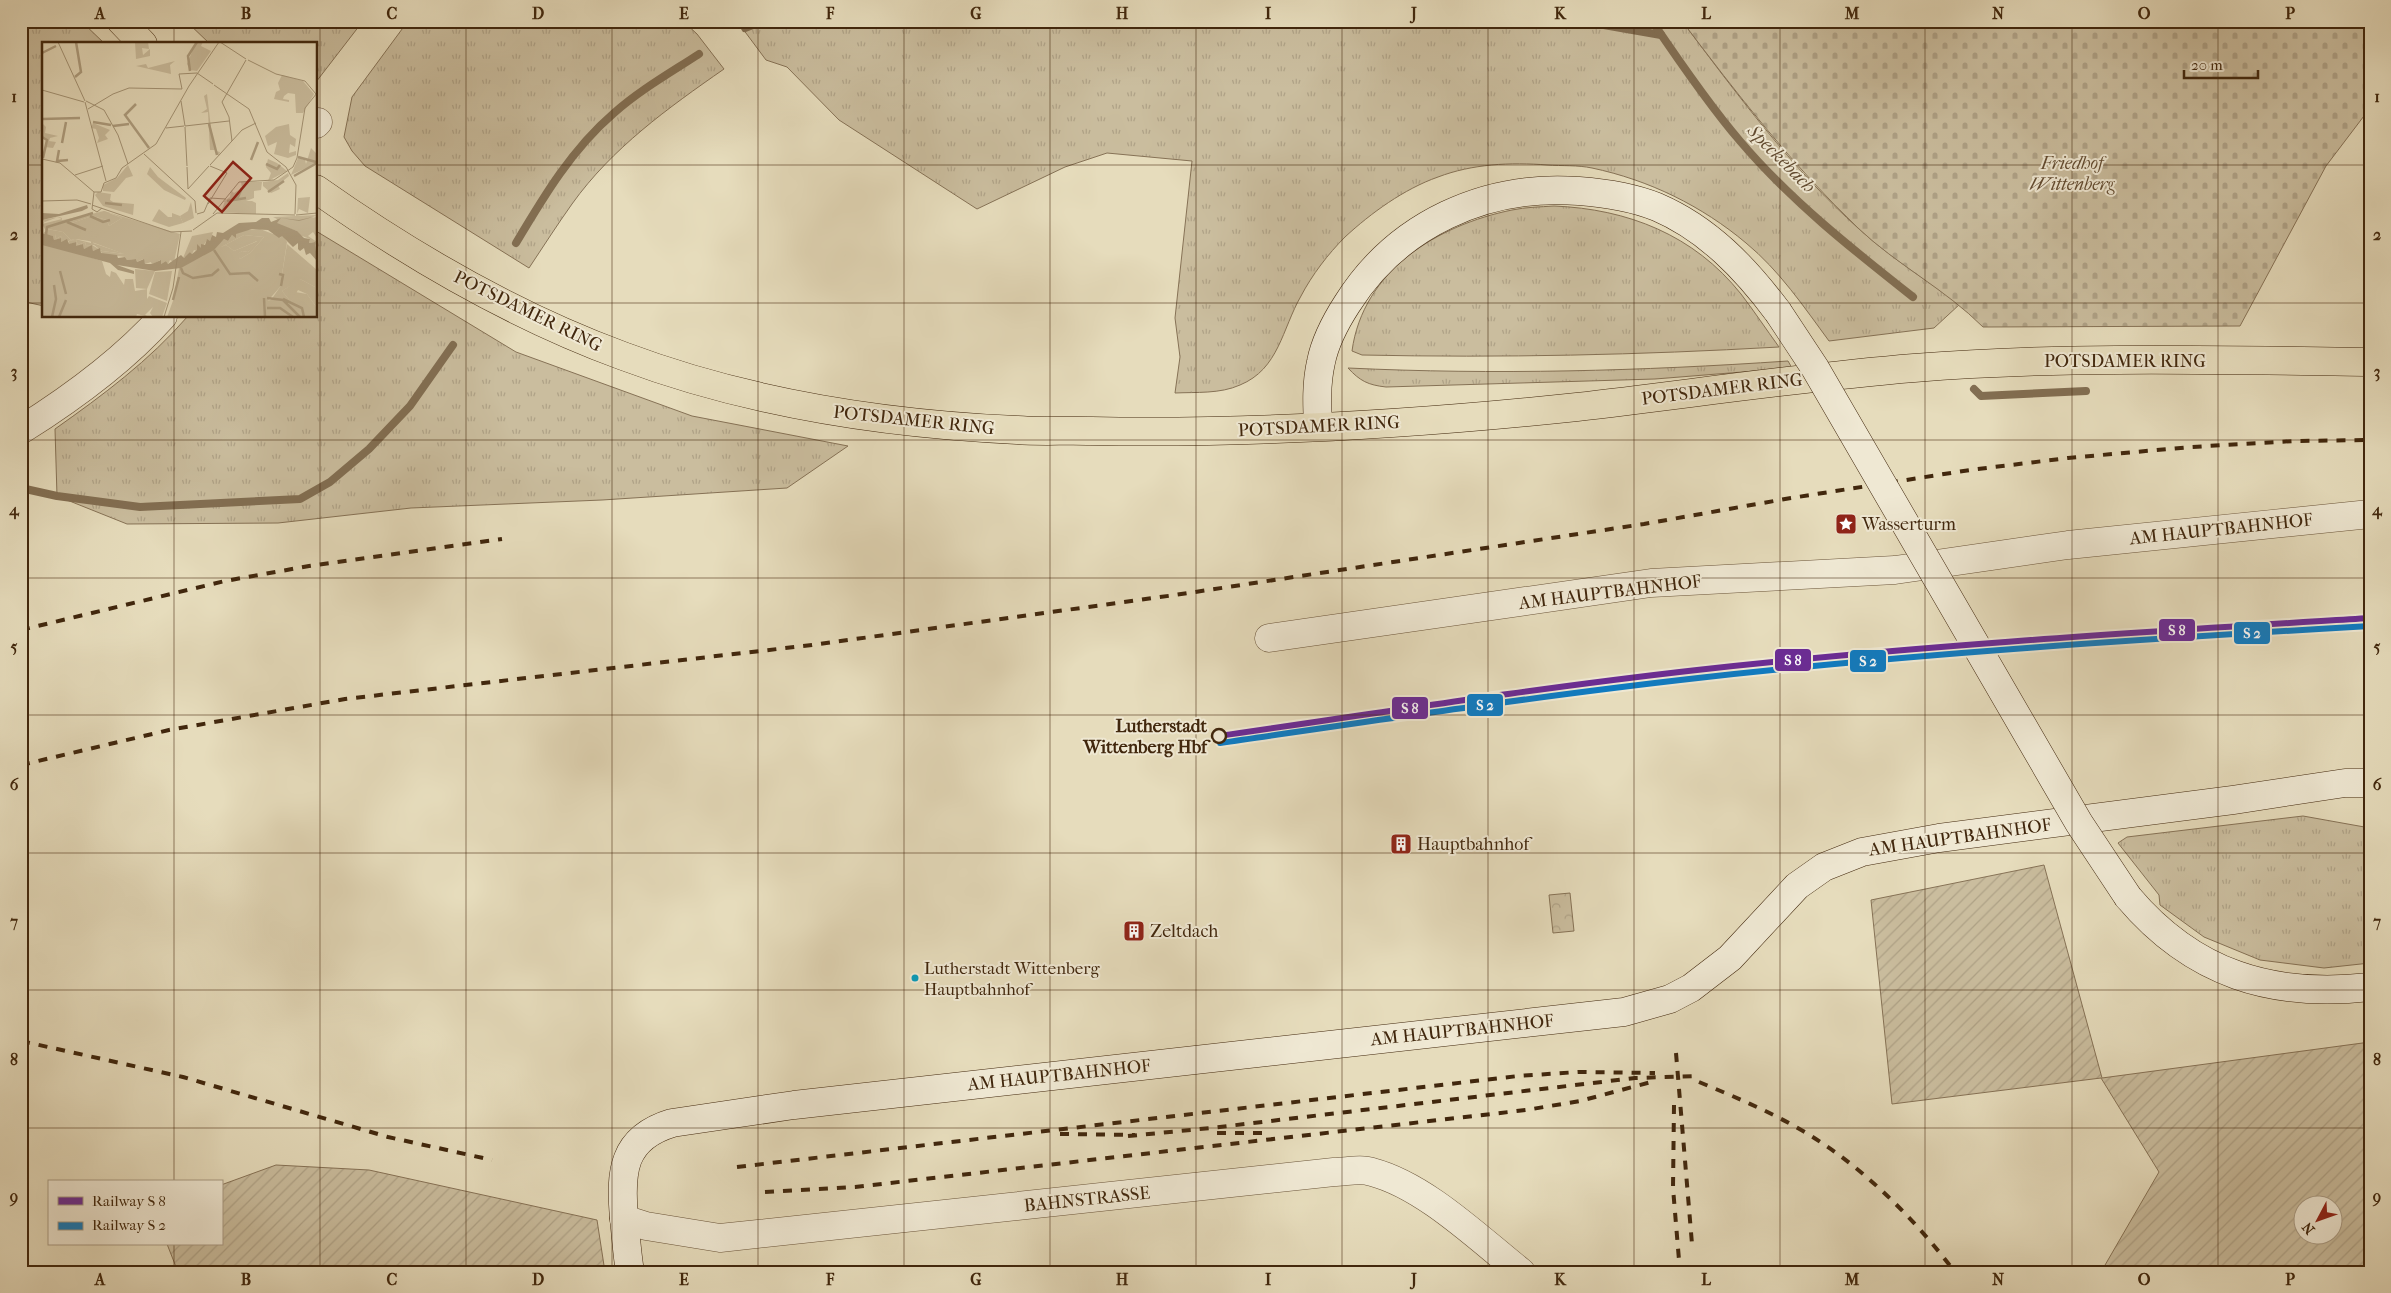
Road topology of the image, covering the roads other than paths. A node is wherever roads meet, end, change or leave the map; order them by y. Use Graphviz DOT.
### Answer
graph roads {
  1 [pos="120,21"];
  2 [pos="141,42"];
  3 [pos="318,191"];
  4 [pos="162,318"];
  5 [pos="2370,362"];
  6 [pos="1318,426"];
  7 [pos="21,430"];
  8 [pos="2370,514"];
  9 [pos="1269,638"];
  10 [pos="2370,783"];
  11 [pos="2370,987"];
  12 [pos="624,1220"];
  13 [pos="630,1272"];
  14 [pos="1521,1272"];
  1 -- 2 [label="main road"];
  3 -- 6 [label="main road, POTSDAMER RING"];
  4 -- 7 [label="street"];
  5 -- 6 [label="main road, POTSDAMER RING"];
  6 -- 11 [label="street, bridge"];
  8 -- 9 [label="street, AM HAUPTBAHNHOF"];
  10 -- 12 [label="street, AM HAUPTBAHNHOF"];
  12 -- 13 [label="street, AM HAUPTBAHNHOF"];
  12 -- 14 [label="street, BAHNSTRASSE"];
}
